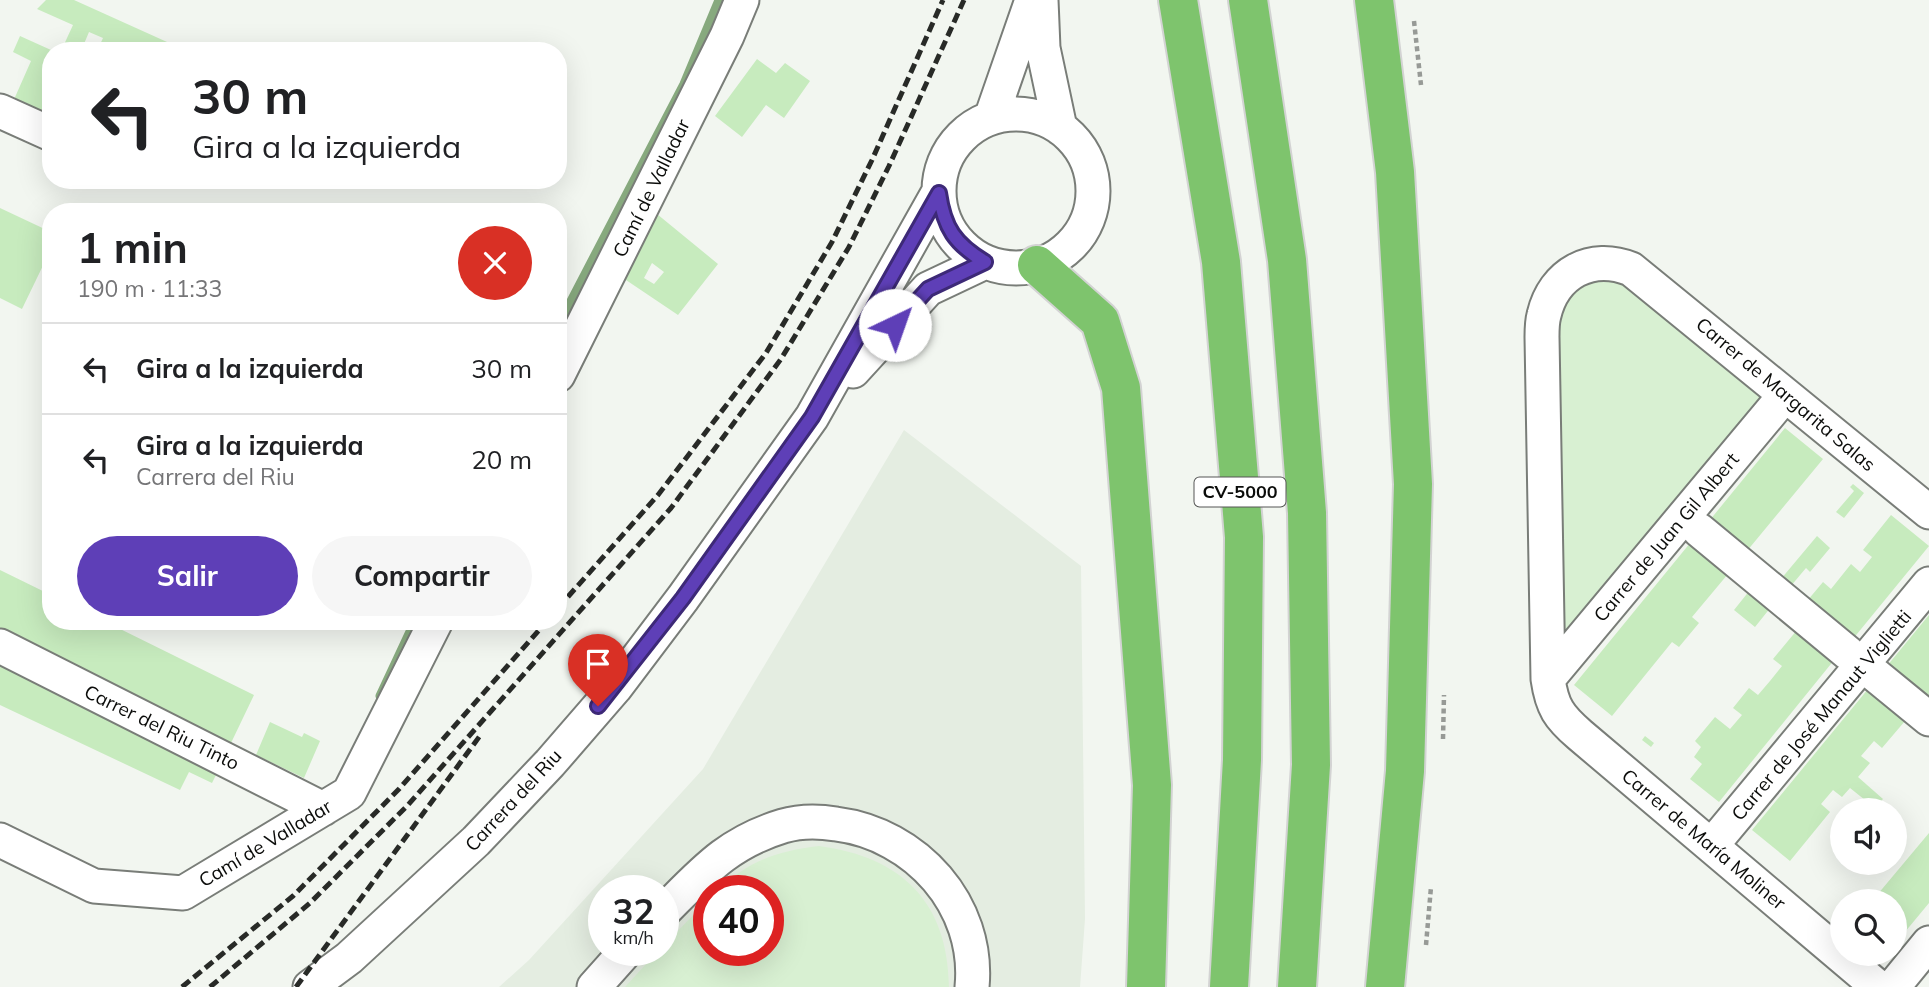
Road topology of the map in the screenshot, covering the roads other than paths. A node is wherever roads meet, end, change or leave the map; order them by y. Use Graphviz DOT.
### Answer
graph roads {
  1 [pos="742,0"];
  2 [pos="1032,0"];
  3 [pos="1041,0"];
  4 [pos="1178,0"];
  5 [pos="1248,0"];
  6 [pos="1374,0"];
  7 [pos="0,111"];
  8 [pos="990,117"];
  9 [pos="1060,128"];
  10 [pos="42,130"];
  11 [pos="939,193"];
  12 [pos="985,262"];
  13 [pos="1037,265"];
  14 [pos="567,357"];
  15 [pos="1785,395"];
  16 [pos="812,417"];
  17 [pos="1929,512"];
  18 [pos="1699,530"];
  19 [pos="1929,584"];
  20 [pos="431,630"];
  21 [pos="0,646"];
  22 [pos="1848,653"];
  23 [pos="1874,674"];
  24 [pos="1548,680"];
  25 [pos="1929,719"];
  26 [pos="323,808"];
  27 [pos="0,840"];
  28 [pos="1712,845"];
  29 [pos="679,896"];
  30 [pos="1929,943"];
  31 [pos="613,966"];
  32 [pos="310,987"];
  33 [pos="594,987"];
  34 [pos="972,987"];
  35 [pos="1146,987"];
  36 [pos="1229,987"];
  37 [pos="1297,987"];
  38 [pos="1385,987"];
  39 [pos="1878,987"];
  40 [pos="1893,987"];
  1 -- 14 [label="street, Camí de Valladar"];
  2 -- 8 [label="street"];
  3 -- 9 [label="street"];
  4 -- 36 [label="highway, CV-5000"];
  5 -- 37 [label="highway, CV-5000"];
  6 -- 38 [label="highway"];
  7 -- 10 [label="street"];
  8 -- 9 [label="street"];
  8 -- 11 [label="street"];
  9 -- 13 [label="street"];
  11 -- 12 [label="street"];
  11 -- 16 [label="street, Carrera del Riu"];
  12 -- 13 [label="street"];
  12 -- 16 [label="street, Carrera del Riu"];
  13 -- 35 [label="highway"];
  15 -- 17 [label="street, Carrer de Margarita Salas"];
  15 -- 24 [label="street, Carrer de Juan Gil Albert"];
  15 -- 24 [label="street, Carrer de Margarita Salas"];
  16 -- 32 [label="street, Carrera del Riu"];
  18 -- 22 [label="street"];
  19 -- 28 [label="street, Carrer de José Manaut Viglietti"];
  20 -- 26 [label="street, Camí de Valladar"];
  21 -- 26 [label="street, Carrer del Riu Tinto"];
  23 -- 25 [label="street"];
  24 -- 28 [label="street, Carrer de María Moliner"];
  26 -- 27 [label="street, Camí de Valladar"];
  28 -- 39 [label="street, Carrer de María Moliner"];
  29 -- 34 [label="street"];
  30 -- 40 [label="street"];
  31 -- 33 [label="street"];
}
